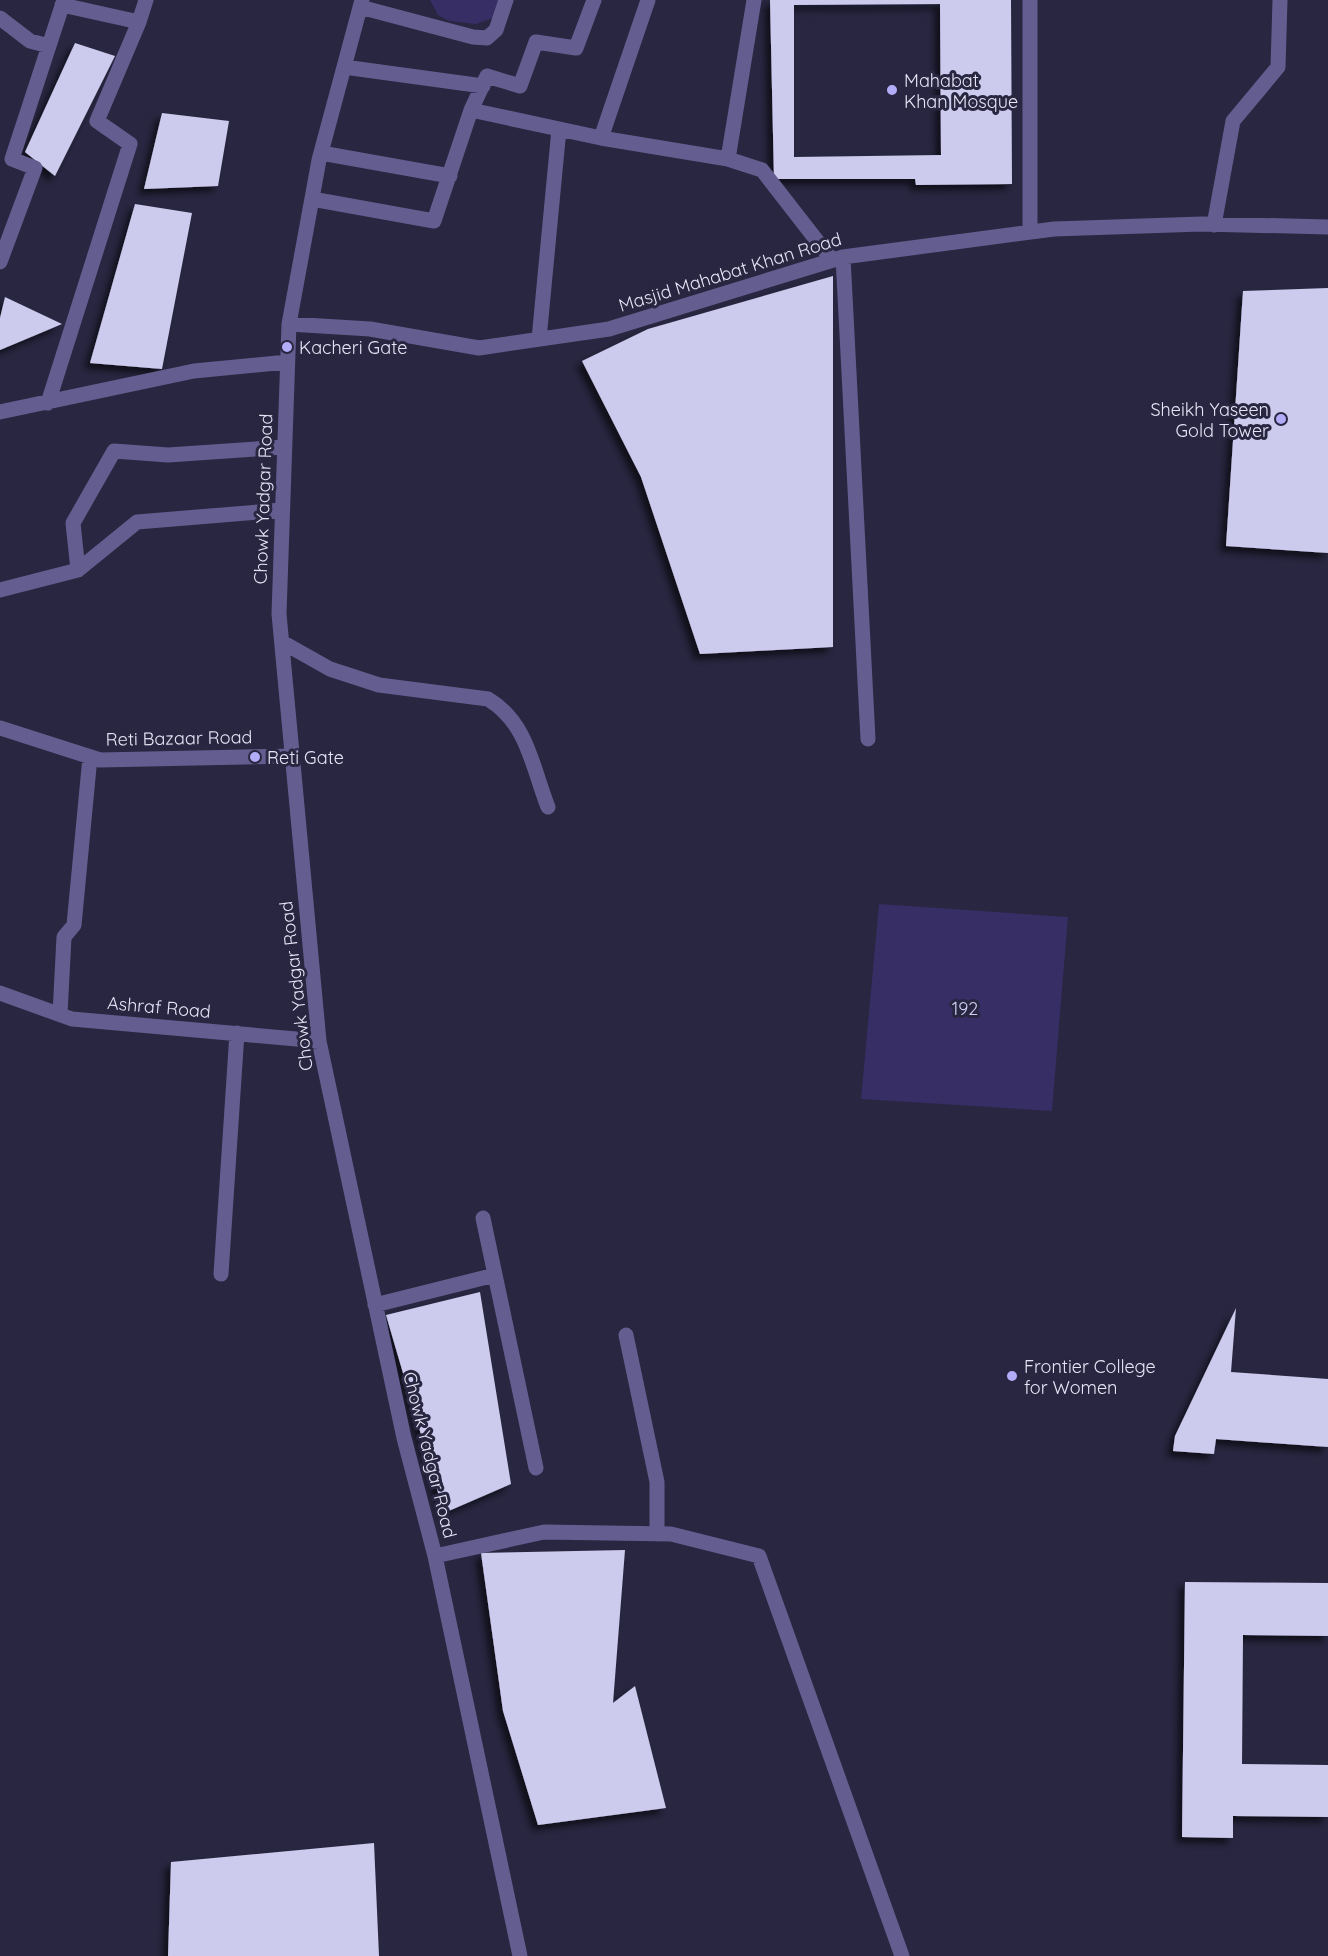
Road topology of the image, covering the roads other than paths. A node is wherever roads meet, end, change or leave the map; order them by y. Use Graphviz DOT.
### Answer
graph roads {
  1 [pos="146,0"];
  2 [pos="506,0"];
  3 [pos="594,0"];
  4 [pos="648,0"];
  5 [pos="754,0"];
  6 [pos="1030,0"];
  7 [pos="1280,0"];
  8 [pos="63,3"];
  9 [pos="361,4"];
  10 [pos="0,18"];
  11 [pos="139,22"];
  12 [pos="49,46"];
  13 [pos="344,67"];
  14 [pos="483,86"];
  15 [pos="471,110"];
  16 [pos="559,129"];
  17 [pos="601,138"];
  18 [pos="321,153"];
  19 [pos="728,159"];
  20 [pos="450,176"];
  21 [pos="312,199"];
  22 [pos="1214,225"];
  23 [pos="1328,227"];
  24 [pos="1030,232"];
  25 [pos="838,259"];
  26 [pos="0,262"];
  27 [pos="289,324"];
  28 [pos="539,339"];
  29 [pos="286,362"];
  30 [pos="48,403"];
  31 [pos="0,412"];
  32 [pos="284,447"];
  33 [pos="282,510"];
  34 [pos="78,570"];
  35 [pos="0,590"];
  36 [pos="282,642"];
  37 [pos="0,728"];
  38 [pos="868,739"];
  39 [pos="90,756"];
  40 [pos="292,756"];
  41 [pos="548,807"];
  42 [pos="0,993"];
  43 [pos="60,1014"];
  44 [pos="237,1033"];
  45 [pos="319,1041"];
  46 [pos="483,1218"];
  47 [pos="221,1274"];
  48 [pos="495,1275"];
  49 [pos="375,1305"];
  50 [pos="626,1335"];
  51 [pos="536,1468"];
  52 [pos="657,1533"];
  53 [pos="435,1556"];
  54 [pos="520,1956"];
  55 [pos="902,1956"];
  1 -- 11 [label="street"];
  2 -- 9 [label="street"];
  3 -- 14 [label="street"];
  4 -- 17 [label="street"];
  5 -- 19 [label="street"];
  6 -- 24 [label="street"];
  7 -- 22 [label="street"];
  8 -- 11 [label="street"];
  8 -- 12 [label="street"];
  9 -- 13 [label="street, Chowk Yadgar Road"];
  10 -- 12 [label="street"];
  11 -- 30 [label="street"];
  12 -- 26 [label="street"];
  13 -- 14 [label="street"];
  13 -- 18 [label="street, Chowk Yadgar Road"];
  14 -- 15 [label="street"];
  15 -- 16 [label="street"];
  15 -- 20 [label="street"];
  16 -- 17 [label="street"];
  16 -- 28 [label="street"];
  17 -- 19 [label="street"];
  18 -- 20 [label="street"];
  18 -- 21 [label="street, Chowk Yadgar Road"];
  19 -- 25 [label="street"];
  20 -- 21 [label="street"];
  21 -- 27 [label="street, Chowk Yadgar Road"];
  22 -- 23 [label="street, Masjid Mahabat Khan Road"];
  22 -- 24 [label="street, Masjid Mahabat Khan Road"];
  24 -- 25 [label="street, Masjid Mahabat Khan Road"];
  25 -- 28 [label="street, Masjid Mahabat Khan Road"];
  25 -- 38 [label="street"];
  27 -- 28 [label="street, Masjid Mahabat Khan Road"];
  27 -- 29 [label="street, Chowk Yadgar Road"];
  29 -- 30 [label="street"];
  29 -- 32 [label="street, Chowk Yadgar Road"];
  30 -- 31 [label="street"];
  32 -- 33 [label="street, Chowk Yadgar Road"];
  32 -- 34 [label="street"];
  33 -- 34 [label="street"];
  33 -- 36 [label="street, Chowk Yadgar Road"];
  34 -- 35 [label="street"];
  36 -- 40 [label="street, Chowk Yadgar Road"];
  36 -- 41 [label="street"];
  37 -- 39 [label="street, Reti Bazaar Road"];
  39 -- 40 [label="street, Reti Bazaar Road"];
  39 -- 43 [label="street"];
  40 -- 45 [label="street, Chowk Yadgar Road"];
  42 -- 43 [label="street, Ashraf Road"];
  43 -- 44 [label="street, Ashraf Road"];
  44 -- 45 [label="street, Ashraf Road"];
  44 -- 47 [label="street"];
  45 -- 49 [label="street, Chowk Yadgar Road"];
  46 -- 48 [label="street"];
  48 -- 49 [label="street"];
  48 -- 51 [label="street"];
  49 -- 53 [label="street, Chowk Yadgar Road"];
  50 -- 52 [label="street"];
  52 -- 53 [label="street"];
  52 -- 55 [label="street"];
  53 -- 54 [label="street, Chowk Yadgar Road"];
}
